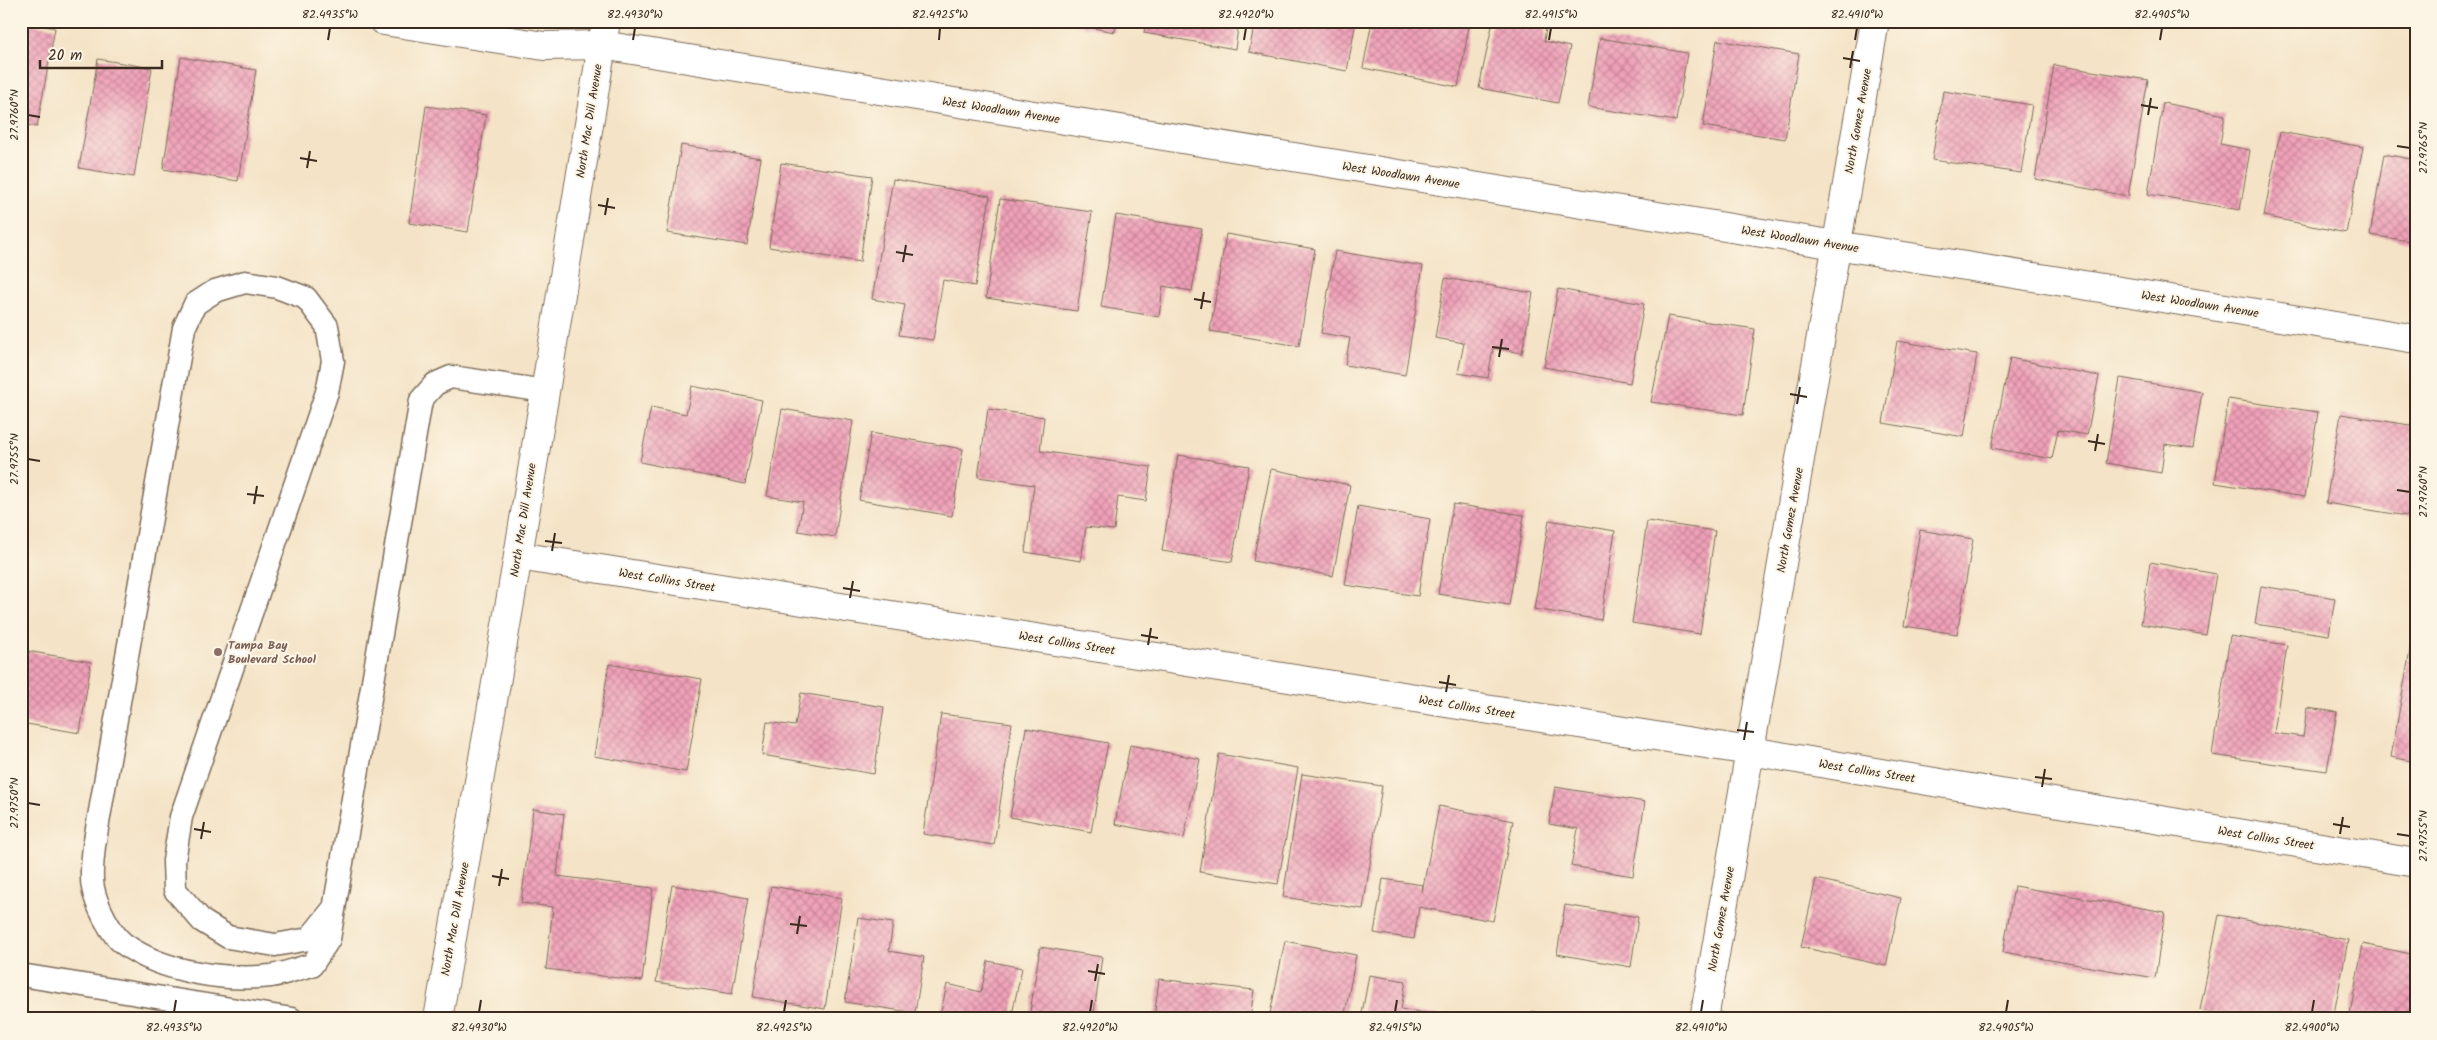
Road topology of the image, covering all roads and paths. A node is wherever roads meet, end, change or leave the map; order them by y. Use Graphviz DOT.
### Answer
graph roads {
  1 [pos="384,21"];
  2 [pos="1875,21"];
  3 [pos="604,33"];
  4 [pos="1837,245"];
  5 [pos="2416,339"];
  6 [pos="545,391"];
  7 [pos="518,556"];
  8 [pos="1750,752"];
  9 [pos="2416,862"];
  10 [pos="334,908"];
  11 [pos="21,975"];
  12 [pos="292,1019"];
  13 [pos="438,1019"];
  14 [pos="1704,1019"];
  1 -- 3 [label="street, West Woodlawn Avenue"];
  2 -- 4 [label="street, North Gomez Avenue"];
  3 -- 4 [label="street, West Woodlawn Avenue"];
  3 -- 6 [label="street, North Mac Dill Avenue"];
  4 -- 5 [label="street, West Woodlawn Avenue"];
  4 -- 8 [label="street, North Gomez Avenue"];
  6 -- 7 [label="street, North Mac Dill Avenue"];
  6 -- 10 [label="lane"];
  7 -- 8 [label="street, West Collins Street"];
  7 -- 13 [label="street, North Mac Dill Avenue"];
  8 -- 9 [label="street, West Collins Street"];
  8 -- 14 [label="street, North Gomez Avenue"];
  10 -- 10 [label="lane"];
  11 -- 12 [label="lane"];
}
